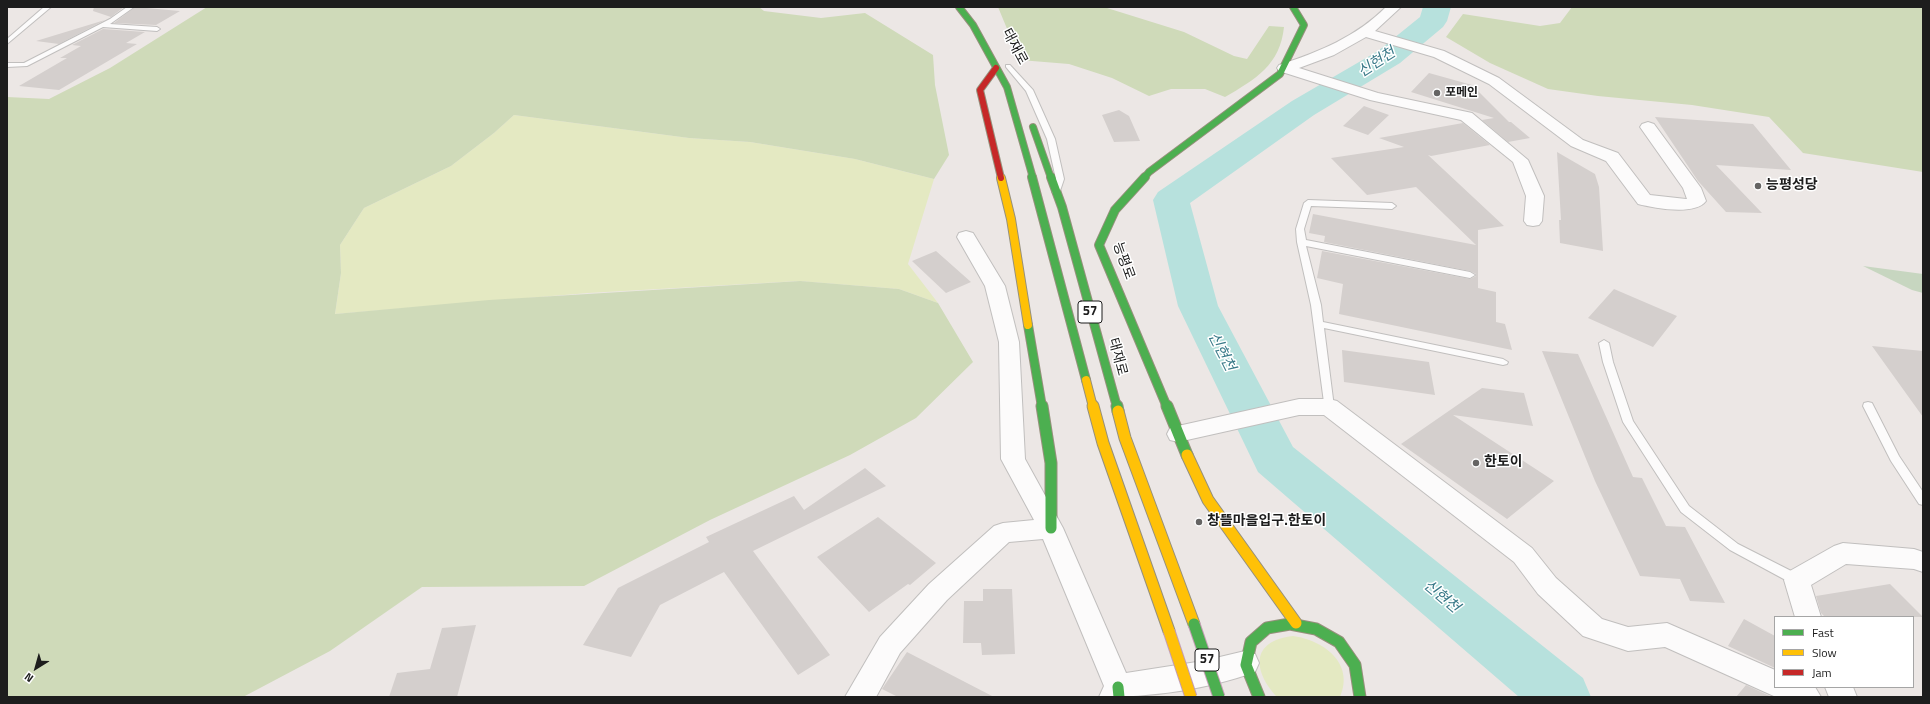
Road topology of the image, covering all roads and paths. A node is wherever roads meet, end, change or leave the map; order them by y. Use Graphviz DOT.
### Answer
graph roads {
  1 [pos="48,7"];
  2 [pos="131,7"];
  3 [pos="959,7"];
  4 [pos="1293,7"];
  5 [pos="1394,7"];
  6 [pos="103,25"];
  7 [pos="157,29"];
  8 [pos="1363,32"];
  9 [pos="7,42"];
  10 [pos="1006,63"];
  11 [pos="7,65"];
  12 [pos="996,68"];
  13 [pos="1284,68"];
  14 [pos="1021,95"];
  15 [pos="1029,118"];
  16 [pos="1648,127"];
  17 [pos="1056,192"];
  18 [pos="1392,206"];
  19 [pos="1533,221"];
  20 [pos="966,237"];
  21 [pos="1301,242"];
  22 [pos="1470,275"];
  23 [pos="1318,324"];
  24 [pos="1604,343"];
  25 [pos="1503,362"];
  26 [pos="1868,406"];
  27 [pos="1329,407"];
  28 [pos="1178,434"];
  29 [pos="1923,501"];
  30 [pos="1051,528"];
  31 [pos="1923,562"];
  32 [pos="1264,578"];
  33 [pos="1797,580"];
  34 [pos="1270,605"];
  35 [pos="1808,616"];
  36 [pos="1296,623"];
  37 [pos="1252,682"];
  38 [pos="1774,683"];
  39 [pos="1197,685"];
  40 [pos="1786,688"];
  41 [pos="1117,694"];
  42 [pos="859,697"];
  43 [pos="1219,697"];
  44 [pos="1360,697"];
  45 [pos="1807,697"];
  1 -- 9 [label="lane"];
  2 -- 6 [label="lane"];
  3 -- 12 [label="main road, 태재로 / 57"];
  4 -- 13 [label="main road, 능평로"];
  5 -- 8 [label="street"];
  6 -- 7 [label="lane"];
  6 -- 11 [label="lane"];
  8 -- 13 [label="street"];
  8 -- 16 [label="street"];
  10 -- 14 [label="main road, 태재로"];
  10 -- 17 [label="lane"];
  12 -- 30 [label="main road"];
  12 -- 39 [label="main road, 태재로 / 57, bridge"];
  13 -- 19 [label="street"];
  13 -- 28 [label="main road, 능평로"];
  15 -- 17 [label="main road, 태재로 / 57"];
  17 -- 43 [label="main road, 태재로 / 57, bridge"];
  18 -- 21 [label="lane"];
  20 -- 30 [label="street"];
  21 -- 22 [label="lane"];
  21 -- 23 [label="lane"];
  23 -- 25 [label="lane"];
  23 -- 27 [label="lane"];
  24 -- 33 [label="lane"];
  26 -- 29 [label="lane"];
  27 -- 28 [label="street"];
  27 -- 38 [label="street"];
  28 -- 32 [label="main road, 능평로"];
  30 -- 41 [label="street"];
  30 -- 42 [label="street"];
  31 -- 33 [label="street"];
  32 -- 34 [label="main road, 능평로"];
  32 -- 36 [label="main road, 능평로"];
  33 -- 35 [label="street"];
  36 -- 37 [label="main road"];
  36 -- 44 [label="main road"];
  37 -- 39 [label="street"];
  39 -- 41 [label="street"];
  40 -- 45 [label="street"];
}
